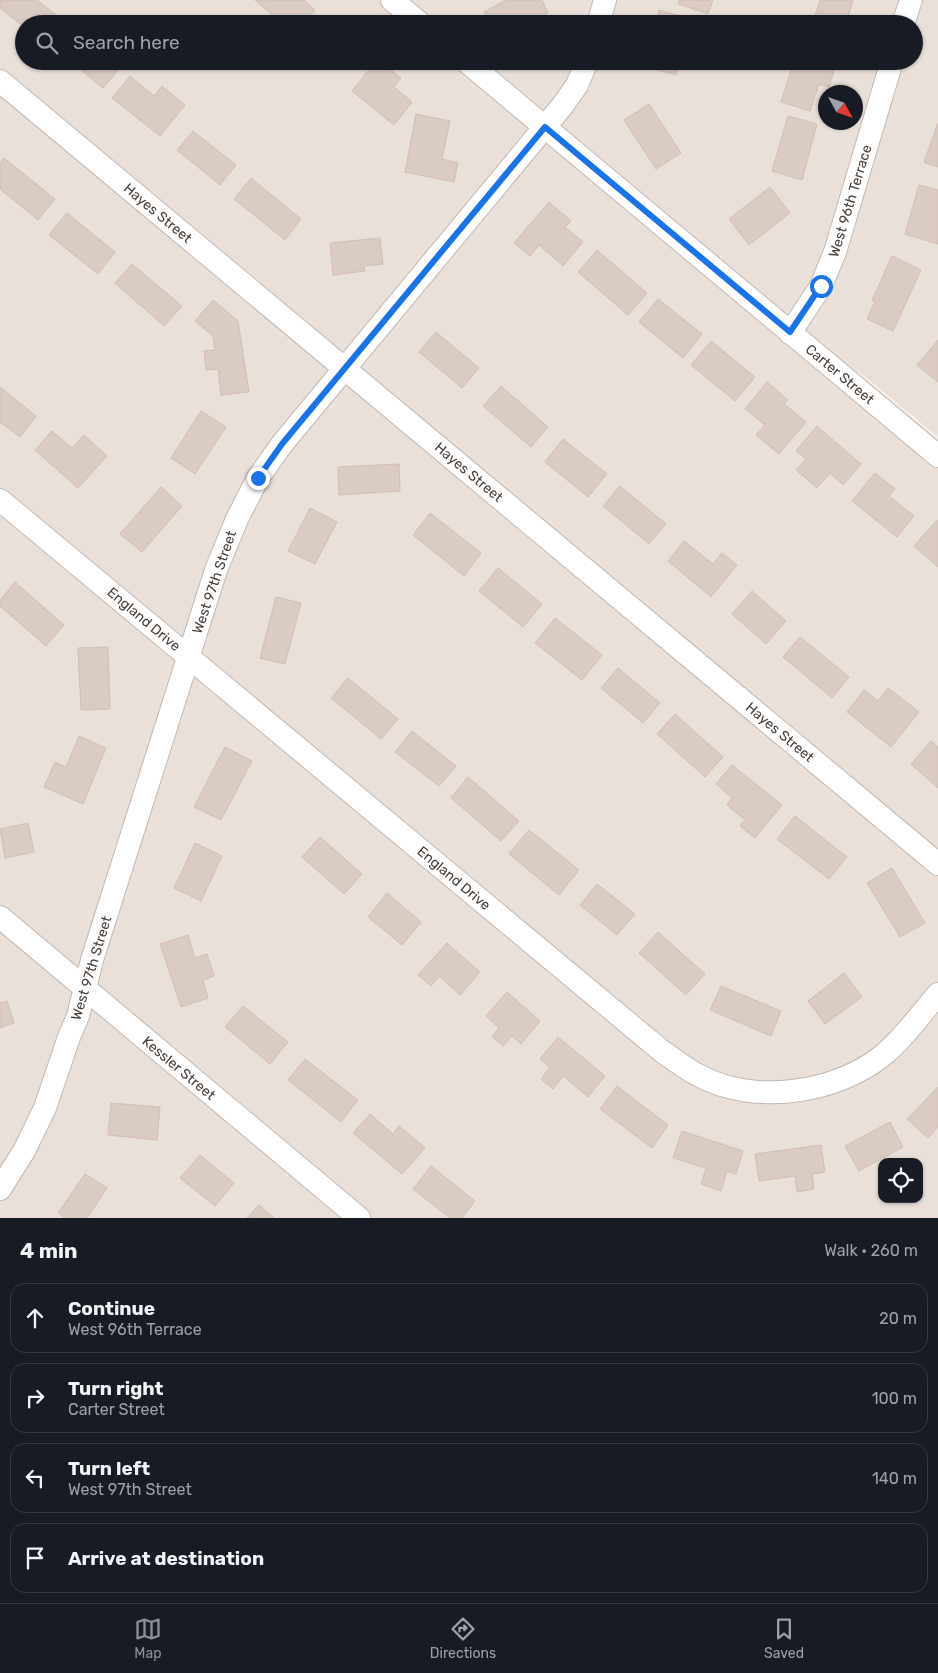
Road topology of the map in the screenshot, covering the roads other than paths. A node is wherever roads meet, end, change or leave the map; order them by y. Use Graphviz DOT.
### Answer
graph roads {
  1 [pos="392,0"];
  2 [pos="605,0"];
  3 [pos="911,0"];
  4 [pos="410,15"];
  5 [pos="601,15"];
  6 [pos="907,15"];
  7 [pos="477,70"];
  8 [pos="583,70"];
  9 [pos="889,70"];
  10 [pos="0,81"];
  11 [pos="545,127"];
  12 [pos="790,332"];
  13 [pos="344,368"];
  14 [pos="938,456"];
  15 [pos="0,500"];
  16 [pos="189,657"];
  17 [pos="938,864"];
  18 [pos="0,917"];
  19 [pos="85,989"];
  20 [pos="938,994"];
  21 [pos="0,1189"];
  22 [pos="359,1218"];
  1 -- 4 [label="street"];
  2 -- 5 [label="street"];
  3 -- 6 [label="street"];
  7 -- 11 [label="street, Carter Street"];
  8 -- 11 [label="street, West 97th Street"];
  9 -- 12 [label="street, West 96th Terrace"];
  10 -- 13 [label="street, Hayes Street"];
  11 -- 12 [label="street, Carter Street"];
  11 -- 13 [label="street, West 97th Street"];
  12 -- 14 [label="street, Carter Street"];
  13 -- 16 [label="street, West 97th Street"];
  13 -- 17 [label="street, Hayes Street"];
  15 -- 16 [label="street, England Drive"];
  16 -- 19 [label="street, West 97th Street"];
  16 -- 20 [label="street, England Drive"];
  18 -- 19 [label="street, Kessler Street"];
  19 -- 21 [label="street, West 97th Street"];
  19 -- 22 [label="street, Kessler Street"];
}
